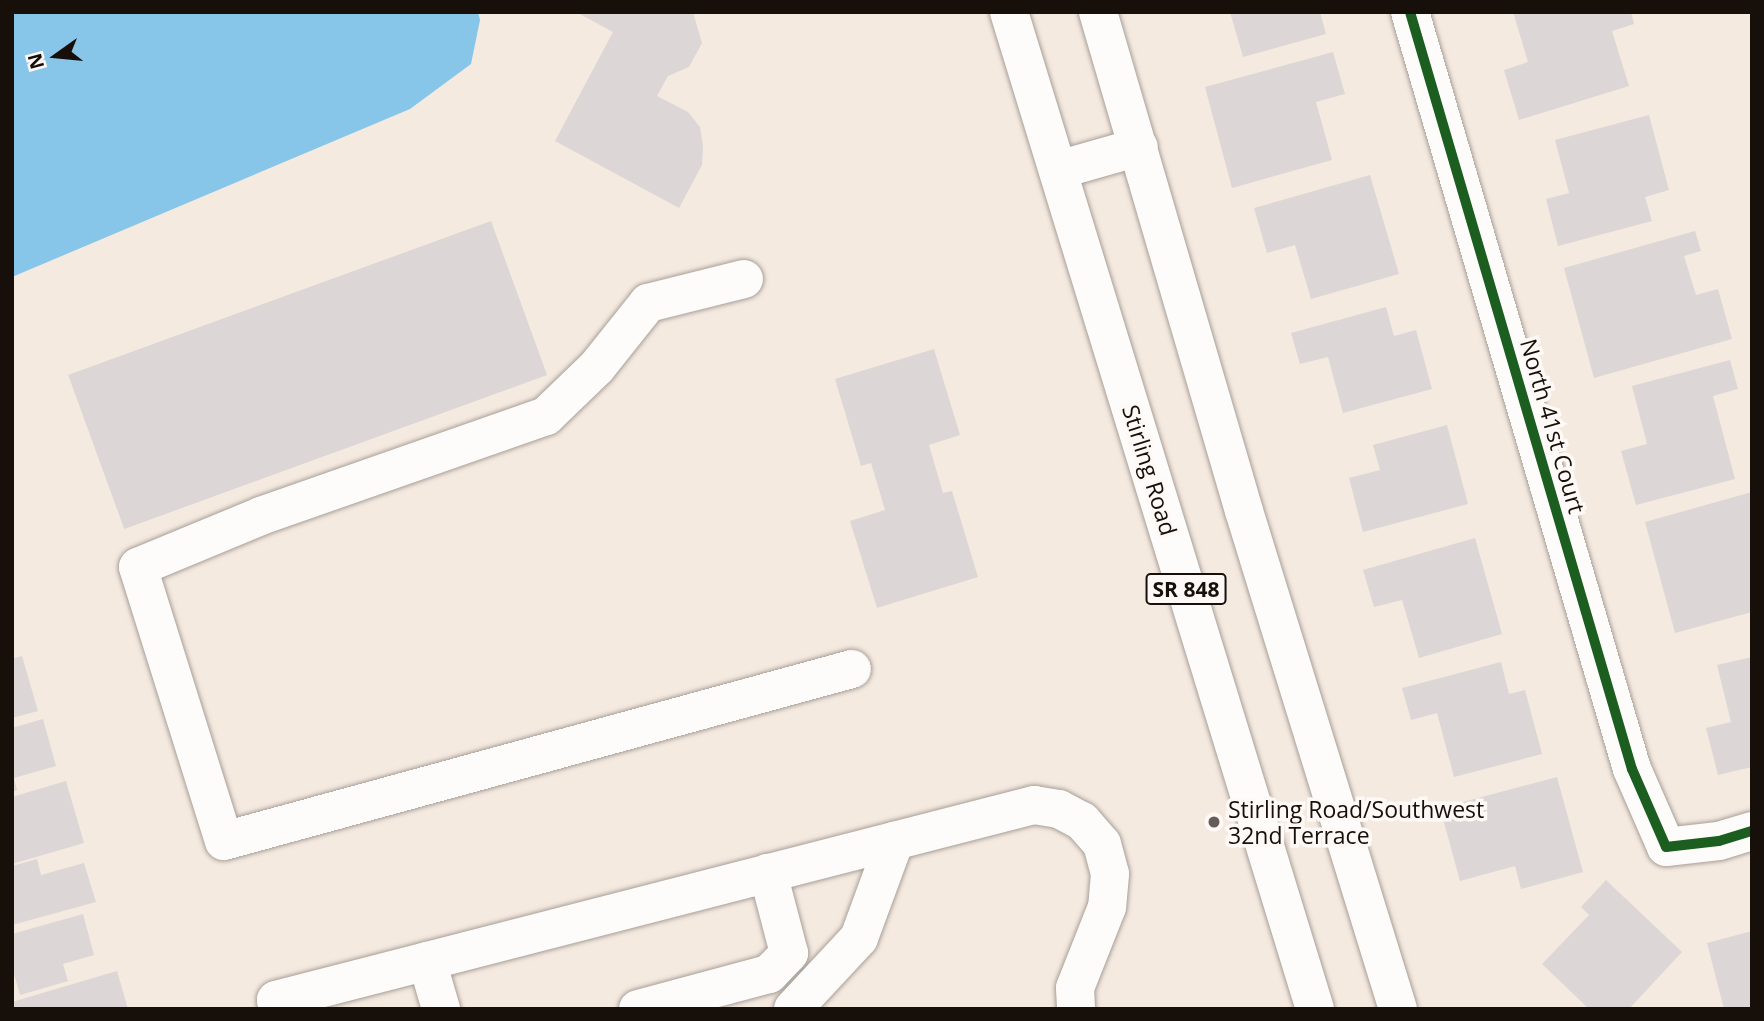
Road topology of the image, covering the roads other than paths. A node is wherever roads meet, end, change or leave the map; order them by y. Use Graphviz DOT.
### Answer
graph roads {
  1 [pos="1010,12"];
  2 [pos="1098,12"];
  3 [pos="1410,12"];
  4 [pos="1139,147"];
  5 [pos="1058,170"];
  6 [pos="744,279"];
  7 [pos="852,669"];
  8 [pos="1752,831"];
  9 [pos="895,840"];
  10 [pos="768,873"];
  11 [pos="427,961"];
  12 [pos="278,1009"];
  13 [pos="441,1009"];
  14 [pos="638,1009"];
  15 [pos="793,1009"];
  16 [pos="1076,1009"];
  17 [pos="1315,1009"];
  18 [pos="1398,1009"];
  1 -- 5 [label="main road, Stirling Road / SR 848"];
  2 -- 4 [label="main road, SR 848"];
  3 -- 8 [label="main road, North 41st Court"];
  4 -- 5 [label="main road"];
  4 -- 18 [label="main road, SR 848"];
  5 -- 17 [label="main road, Stirling Road / SR 848"];
  6 -- 7 [label="main road"];
  9 -- 10 [label="main road"];
  9 -- 15 [label="main road"];
  9 -- 16 [label="main road"];
  10 -- 11 [label="main road"];
  10 -- 14 [label="main road"];
  11 -- 12 [label="main road"];
  11 -- 13 [label="main road"];
}
